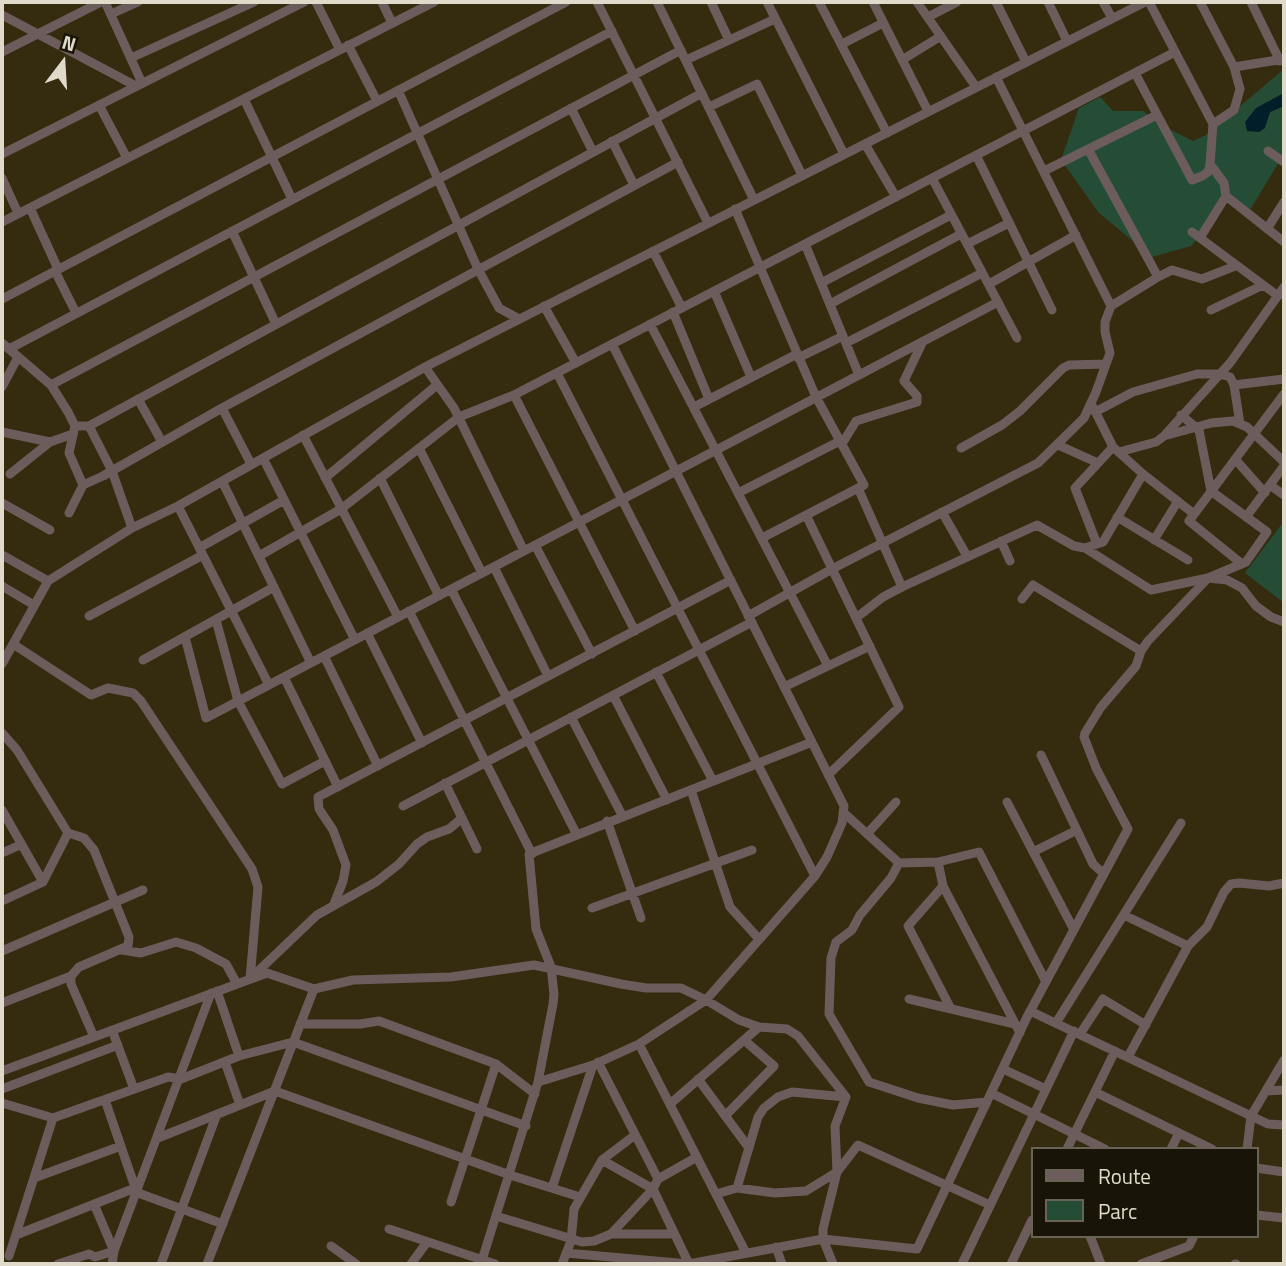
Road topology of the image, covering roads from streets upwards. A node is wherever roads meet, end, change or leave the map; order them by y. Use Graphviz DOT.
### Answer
graph roads {
  1 [pos="103,2"];
  2 [pos="138,2"];
  3 [pos="254,2"];
  4 [pos="304,2"];
  5 [pos="316,2"];
  6 [pos="382,2"];
  7 [pos="434,2"];
  8 [pos="566,2"];
  9 [pos="597,2"];
  10 [pos="657,2"];
  11 [pos="711,2"];
  12 [pos="766,2"];
  13 [pos="819,2"];
  14 [pos="873,2"];
  15 [pos="917,2"];
  16 [pos="957,2"];
  17 [pos="996,2"];
  18 [pos="1048,2"];
  19 [pos="1104,2"];
  20 [pos="1147,2"];
  21 [pos="1200,2"];
  22 [pos="1251,2"];
  23 [pos="111,14"];
  24 [pos="2,15"];
  25 [pos="928,17"];
  26 [pos="1112,18"];
  27 [pos="775,19"];
  28 [pos="392,23"];
  29 [pos="883,23"];
  30 [pos="612,31"];
  31 [pos="38,34"];
  32 [pos="942,36"];
  33 [pos="729,40"];
  34 [pos="1067,41"];
  35 [pos="842,44"];
  36 [pos="344,48"];
  37 [pos="681,50"];
  38 [pos="2,52"];
  39 [pos="1175,52"];
  40 [pos="131,58"];
  41 [pos="686,60"];
  42 [pos="902,60"];
  43 [pos="1282,60"];
  44 [pos="1026,62"];
  45 [pos="1234,67"];
  46 [pos="1135,73"];
  47 [pos="634,75"];
  48 [pos="996,77"];
  49 [pos="139,85"];
  50 [pos="976,87"];
  51 [pos="398,90"];
  52 [pos="702,93"];
  53 [pos="244,99"];
  54 [pos="377,101"];
  55 [pos="99,105"];
  56 [pos="709,107"];
  57 [pos="571,108"];
  58 [pos="928,111"];
  59 [pos="1157,115"];
  60 [pos="656,118"];
  61 [pos="1213,124"];
  62 [pos="1023,131"];
  63 [pos="418,133"];
  64 [pos="887,133"];
  65 [pos="612,141"];
  66 [pos="865,144"];
  67 [pos="1088,149"];
  68 [pos="1268,151"];
  69 [pos="593,152"];
  70 [pos="2,154"];
  71 [pos="844,154"];
  72 [pos="976,155"];
  73 [pos="272,156"];
  74 [pos="127,158"];
  75 [pos="678,162"];
  76 [pos="1284,162"];
  77 [pos="1210,164"];
  78 [pos="1044,171"];
  79 [pos="802,176"];
  80 [pos="2,178"];
  81 [pos="439,178"];
  82 [pos="932,178"];
  83 [pos="634,185"];
  84 [pos="1226,196"];
  85 [pos="896,197"];
  86 [pos="292,200"];
  87 [pos="754,200"];
  88 [pos="1284,202"];
  89 [pos="30,208"];
  90 [pos="735,209"];
  91 [pos="18,213"];
  92 [pos="951,215"];
  93 [pos="2,222"];
  94 [pos="708,223"];
  95 [pos="1009,223"];
  96 [pos="458,225"];
  97 [pos="1267,229"];
  98 [pos="232,231"];
  99 [pos="961,234"];
  100 [pos="1076,235"];
  101 [pos="1284,242"];
  102 [pos="805,244"];
  103 [pos="967,244"];
  104 [pos="653,251"];
  105 [pos="1028,262"];
  106 [pos="1235,266"];
  107 [pos="761,267"];
  108 [pos="478,269"];
  109 [pos="57,270"];
  110 [pos="982,273"];
  111 [pos="254,277"];
  112 [pos="1158,277"];
  113 [pos="821,283"];
  114 [pos="989,284"];
  115 [pos="1263,285"];
  116 [pos="1284,287"];
  117 [pos="714,291"];
  118 [pos="1278,296"];
  119 [pos="2,299"];
  120 [pos="998,302"];
  121 [pos="830,304"];
  122 [pos="544,306"];
  123 [pos="1111,306"];
  124 [pos="677,310"];
  125 [pos="1052,310"];
  126 [pos="1211,310"];
  127 [pos="76,313"];
  128 [pos="519,319"];
  129 [pos="276,324"];
  130 [pos="650,324"];
  131 [pos="1017,338"];
  132 [pos="844,340"];
  133 [pos="923,341"];
  134 [pos="612,344"];
  135 [pos="5,346"];
  136 [pos="797,356"];
  137 [pos="18,357"];
  138 [pos="576,363"];
  139 [pos="1106,364"];
  140 [pos="425,367"];
  141 [pos="557,373"];
  142 [pos="1220,374"];
  143 [pos="859,375"];
  144 [pos="751,377"];
  145 [pos="1284,379"];
  146 [pos="51,385"];
  147 [pos="437,385"];
  148 [pos="1234,385"];
  149 [pos="2,387"];
  150 [pos="514,395"];
  151 [pos="816,397"];
  152 [pos="138,399"];
  153 [pos="709,399"];
  154 [pos="1282,400"];
  155 [pos="694,407"];
  156 [pos="1093,407"];
  157 [pos="222,408"];
  158 [pos="1181,415"];
  159 [pos="459,417"];
  160 [pos="1240,424"];
  161 [pos="89,426"];
  162 [pos="1195,427"];
  163 [pos="74,430"];
  164 [pos="2,432"];
  165 [pos="303,435"];
  166 [pos="1254,435"];
  167 [pos="1164,436"];
  168 [pos="55,441"];
  169 [pos="162,442"];
  170 [pos="841,442"];
  171 [pos="1058,445"];
  172 [pos="419,448"];
  173 [pos="961,448"];
  174 [pos="1116,449"];
  175 [pos="716,450"];
  176 [pos="69,453"];
  177 [pos="263,458"];
  178 [pos="1235,459"];
  179 [pos="251,464"];
  180 [pos="1098,464"];
  181 [pos="1284,464"];
  182 [pos="112,471"];
  183 [pos="676,471"];
  184 [pos="10,474"];
  185 [pos="1143,474"];
  186 [pos="325,478"];
  187 [pos="380,478"];
  188 [pos="222,481"];
  189 [pos="83,485"];
  190 [pos="858,488"];
  191 [pos="1267,489"];
  192 [pos="1211,491"];
  193 [pos="738,493"];
  194 [pos="1284,495"];
  195 [pos="622,499"];
  196 [pos="284,500"];
  197 [pos="1178,501"];
  198 [pos="2,503"];
  199 [pos="178,506"];
  200 [pos="341,509"];
  201 [pos="942,512"];
  202 [pos="69,513"];
  203 [pos="1194,514"];
  204 [pos="806,515"];
  205 [pos="1117,517"];
  206 [pos="1246,517"];
  207 [pos="579,522"];
  208 [pos="243,523"];
  209 [pos="132,528"];
  210 [pos="50,530"];
  211 [pos="300,532"];
  212 [pos="762,538"];
  213 [pos="1154,540"];
  214 [pos="1001,541"];
  215 [pos="882,543"];
  216 [pos="1097,544"];
  217 [pos="535,545"];
  218 [pos="1085,548"];
  219 [pos="524,551"];
  220 [pos="201,552"];
  221 [pos="2,555"];
  222 [pos="259,556"];
  223 [pos="967,556"];
  224 [pos="1188,560"];
  225 [pos="1010,561"];
  226 [pos="1242,564"];
  227 [pos="494,567"];
  228 [pos="832,569"];
  229 [pos="482,573"];
  230 [pos="1208,579"];
  231 [pos="731,580"];
  232 [pos="48,581"];
  233 [pos="2,586"];
  234 [pos="274,587"];
  235 [pos="902,587"];
  236 [pos="451,589"];
  237 [pos="790,593"];
  238 [pos="439,596"];
  239 [pos="1022,598"];
  240 [pos="34,605"];
  241 [pos="678,608"];
  242 [pos="232,611"];
  243 [pos="409,611"];
  244 [pos="89,616"];
  245 [pos="398,617"];
  246 [pos="856,618"];
  247 [pos="750,619"];
  248 [pos="215,620"];
  249 [pos="1284,622"];
  250 [pos="635,631"];
  251 [pos="367,633"];
  252 [pos="185,636"];
  253 [pos="355,640"];
  254 [pos="12,644"];
  255 [pos="870,646"];
  256 [pos="699,650"];
  257 [pos="1140,651"];
  258 [pos="592,654"];
  259 [pos="324,656"];
  260 [pos="143,660"];
  261 [pos="311,663"];
  262 [pos="2,664"];
  263 [pos="828,666"];
  264 [pos="656,672"];
  265 [pos="548,676"];
  266 [pos="284,677"];
  267 [pos="270,685"];
  268 [pos="784,687"];
  269 [pos="613,695"];
  270 [pos="507,698"];
  271 [pos="238,701"];
  272 [pos="571,717"];
  273 [pos="464,721"];
  274 [pos="2,733"];
  275 [pos="528,740"];
  276 [pos="812,742"];
  277 [pos="422,743"];
  278 [pos="1041,755"];
  279 [pos="325,761"];
  280 [pos="485,762"];
  281 [pos="758,764"];
  282 [pos="378,766"];
  283 [pos="828,775"];
  284 [pos="713,781"];
  285 [pos="445,783"];
  286 [pos="338,787"];
  287 [pos="691,790"];
  288 [pos="667,800"];
  289 [pos="895,802"];
  290 [pos="1007,802"];
  291 [pos="403,806"];
  292 [pos="2,810"];
  293 [pos="843,812"];
  294 [pos="623,817"];
  295 [pos="462,818"];
  296 [pos="608,822"];
  297 [pos="1181,823"];
  298 [pos="1077,830"];
  299 [pos="68,833"];
  300 [pos="867,834"];
  301 [pos="577,835"];
  302 [pos="20,845"];
  303 [pos="477,849"];
  304 [pos="752,850"];
  305 [pos="1032,852"];
  306 [pos="2,853"];
  307 [pos="532,853"];
  308 [pos="938,862"];
  309 [pos="715,863"];
  310 [pos="899,863"];
  311 [pos="1104,874"];
  312 [pos="815,876"];
  313 [pos="43,883"];
  314 [pos="1284,883"];
  315 [pos="943,886"];
  316 [pos="143,890"];
  317 [pos="633,893"];
  318 [pos="2,901"];
  319 [pos="115,901"];
  320 [pos="334,904"];
  321 [pos="592,908"];
  322 [pos="1124,915"];
  323 [pos="641,918"];
  324 [pos="1074,930"];
  325 [pos="759,939"];
  326 [pos="1188,946"];
  327 [pos="122,950"];
  328 [pos="2,951"];
  329 [pos="551,967"];
  330 [pos="71,976"];
  331 [pos="250,979"];
  332 [pos="1046,982"];
  333 [pos="237,984"];
  334 [pos="314,989"];
  335 [pos="214,992"];
  336 [pos="909,999"];
  337 [pos="706,1000"];
  338 [pos="2,1003"];
  339 [pos="951,1009"];
  340 [pos="1030,1011"];
  341 [pos="1056,1023"];
  342 [pos="300,1024"];
  343 [pos="1146,1025"];
  344 [pos="759,1027"];
  345 [pos="1018,1028"];
  346 [pos="113,1030"];
  347 [pos="1077,1033"];
  348 [pos="94,1037"];
  349 [pos="744,1040"];
  350 [pos="293,1042"];
  351 [pos="639,1044"];
  352 [pos="118,1045"];
  353 [pos="1115,1051"];
  354 [pos="239,1056"];
  355 [pos="1128,1057"];
  356 [pos="1284,1060"];
  357 [pos="225,1062"];
  358 [pos="596,1064"];
  359 [pos="496,1065"];
  360 [pos="1003,1069"];
  361 [pos="2,1071"];
  362 [pos="181,1079"];
  363 [pos="698,1079"];
  364 [pos="538,1082"];
  365 [pos="2,1088"];
  366 [pos="134,1089"];
  367 [pos="275,1090"];
  368 [pos="1046,1090"];
  369 [pos="1284,1090"];
  370 [pos="1266,1091"];
  371 [pos="1095,1092"];
  372 [pos="535,1094"];
  373 [pos="846,1097"];
  374 [pos="989,1098"];
  375 [pos="106,1100"];
  376 [pos="2,1103"];
  377 [pos="670,1104"];
  378 [pos="240,1105"];
  379 [pos="480,1111"];
  380 [pos="217,1114"];
  381 [pos="1034,1114"];
  382 [pos="725,1116"];
  383 [pos="1251,1116"];
  384 [pos="53,1118"];
  385 [pos="1284,1125"];
  386 [pos="526,1126"];
  387 [pos="1179,1133"];
  388 [pos="1074,1134"];
  389 [pos="635,1135"];
  390 [pos="158,1138"];
  391 [pos="121,1146"];
  392 [pos="1068,1147"];
  393 [pos="1101,1147"];
  394 [pos="1172,1147"];
  395 [pos="1208,1147"];
  396 [pos="1247,1147"];
  397 [pos="749,1148"];
  398 [pos="697,1157"];
  399 [pos="465,1159"];
  400 [pos="602,1160"];
  401 [pos="1258,1168"];
  402 [pos="837,1172"];
  403 [pos="1284,1172"];
  404 [pos="510,1175"];
  405 [pos="34,1178"];
  406 [pos="658,1179"];
  407 [pos="947,1185"];
  408 [pos="552,1188"];
  409 [pos="737,1188"];
  410 [pos="653,1189"];
  411 [pos="137,1193"];
  412 [pos="716,1194"];
  413 [pos="580,1197"];
  414 [pos="451,1202"];
  415 [pos="94,1204"];
  416 [pos="990,1205"];
  417 [pos="181,1209"];
  418 [pos="1258,1215"];
  419 [pos="496,1216"];
  420 [pos="1284,1218"];
  421 [pos="223,1224"];
  422 [pos="389,1229"];
  423 [pos="611,1234"];
  424 [pos="674,1234"];
  425 [pos="16,1235"];
  426 [pos="1028,1238"];
  427 [pos="1091,1238"];
  428 [pos="1193,1238"];
  429 [pos="823,1239"];
  430 [pos="571,1241"];
  431 [pos="428,1242"];
  432 [pos="331,1246"];
  433 [pos="776,1247"];
  434 [pos="114,1251"];
  435 [pos="7,1253"];
  436 [pos="566,1253"];
  437 [pos="746,1253"];
  438 [pos="475,1260"];
  439 [pos="732,1261"];
  440 [pos="649,1262"];
  441 [pos="58,1264"];
  442 [pos="112,1264"];
  443 [pos="161,1264"];
  444 [pos="207,1264"];
  445 [pos="356,1264"];
  446 [pos="411,1264"];
  447 [pos="495,1264"];
  448 [pos="562,1264"];
  449 [pos="689,1264"];
  450 [pos="782,1264"];
  451 [pos="833,1264"];
  452 [pos="962,1264"];
  453 [pos="1011,1264"];
  454 [pos="1101,1264"];
  455 [pos="1141,1264"];
  1 -- 23 [label="street"];
  1 -- 31 [label="street"];
  2 -- 23 [label="street"];
  3 -- 40 [label="street"];
  4 -- 49 [label="street"];
  5 -- 36 [label="street"];
  6 -- 28 [label="street"];
  7 -- 28 [label="street"];
  8 -- 51 [label="street"];
  9 -- 30 [label="street"];
  10 -- 37 [label="street"];
  11 -- 33 [label="street"];
  12 -- 27 [label="street"];
  13 -- 35 [label="street"];
  14 -- 29 [label="street"];
  15 -- 25 [label="street"];
  16 -- 25 [label="street"];
  17 -- 44 [label="street"];
  18 -- 34 [label="street"];
  19 -- 26 [label="street"];
  20 -- 26 [label="street"];
  20 -- 39 [label="street"];
  21 -- 45 [label="street"];
  22 -- 43 [label="street"];
  23 -- 40 [label="street"];
  24 -- 31 [label="street"];
  25 -- 32 [label="street"];
  26 -- 34 [label="street"];
  27 -- 33 [label="street"];
  27 -- 71 [label="street"];
  28 -- 36 [label="street"];
  29 -- 35 [label="street"];
  29 -- 42 [label="street"];
  30 -- 47 [label="street"];
  30 -- 63 [label="street"];
  31 -- 38 [label="street"];
  31 -- 49 [label="street"];
  32 -- 42 [label="street"];
  32 -- 50 [label="street"];
  33 -- 41 [label="street"];
  34 -- 44 [label="street"];
  35 -- 64 [label="street"];
  36 -- 53 [label="street"];
  36 -- 54 [label="street"];
  37 -- 41 [label="street"];
  37 -- 47 [label="street"];
  39 -- 46 [label="street"];
  39 -- 61 [label="street"];
  40 -- 49 [label="street"];
  41 -- 52 [label="street"];
  42 -- 58 [label="street"];
  43 -- 45 [label="street"];
  44 -- 48 [label="street"];
  45 -- 61 [label="street"];
  46 -- 59 [label="street"];
  46 -- 62 [label="street"];
  47 -- 57 [label="street"];
  47 -- 60 [label="street"];
  48 -- 50 [label="street"];
  48 -- 62 [label="street"];
  49 -- 55 [label="street"];
  50 -- 58 [label="street"];
  51 -- 54 [label="street"];
  51 -- 63 [label="street"];
  52 -- 56 [label="street"];
  52 -- 60 [label="street"];
  53 -- 73 [label="street"];
  53 -- 74 [label="street"];
  54 -- 73 [label="street"];
  55 -- 70 [label="street"];
  55 -- 74 [label="street"];
  56 -- 79 [label="street"];
  56 -- 87 [label="street"];
  57 -- 69 [label="street"];
  57 -- 81 [label="street"];
  58 -- 64 [label="street"];
  59 -- 67 [label="street"];
  59 -- 77 [label="street"];
  60 -- 65 [label="street"];
  60 -- 75 [label="street"];
  61 -- 77 [label="street"];
  62 -- 72 [label="street"];
  62 -- 78 [label="street"];
  63 -- 81 [label="street"];
  63 -- 86 [label="street"];
  64 -- 66 [label="street"];
  65 -- 69 [label="street"];
  65 -- 83 [label="street"];
  66 -- 71 [label="street"];
  66 -- 85 [label="street"];
  67 -- 78 [label="street"];
  67 -- 112 [label="street"];
  68 -- 76 [label="street"];
  69 -- 96 [label="street"];
  71 -- 79 [label="street"];
  72 -- 82 [label="street"];
  72 -- 95 [label="street"];
  73 -- 86 [label="street"];
  73 -- 109 [label="street"];
  74 -- 89 [label="street"];
  75 -- 83 [label="street"];
  75 -- 94 [label="street"];
  77 -- 84 [label="street"];
  78 -- 100 [label="street"];
  79 -- 87 [label="street"];
  80 -- 91 [label="street"];
  81 -- 96 [label="street"];
  81 -- 111 [label="street"];
  82 -- 85 [label="street"];
  82 -- 92 [label="street"];
  83 -- 108 [label="street"];
  84 -- 97 [label="street"];
  84 -- 106 [label="street"];
  85 -- 102 [label="street"];
  86 -- 98 [label="street"];
  87 -- 90 [label="street"];
  88 -- 97 [label="street"];
  89 -- 91 [label="street"];
  89 -- 109 [label="street"];
  90 -- 94 [label="street"];
  90 -- 107 [label="street"];
  91 -- 93 [label="street"];
  92 -- 99 [label="street"];
  92 -- 113 [label="street"];
  94 -- 104 [label="street"];
  95 -- 103 [label="street"];
  95 -- 105 [label="street"];
  96 -- 108 [label="street"];
  96 -- 129 [label="street"];
  97 -- 101 [label="street"];
  98 -- 111 [label="street"];
  98 -- 127 [label="street"];
  99 -- 103 [label="street"];
  99 -- 121 [label="street"];
  100 -- 105 [label="street"];
  100 -- 123 [label="street"];
  102 -- 107 [label="street"];
  102 -- 113 [label="street"];
  103 -- 110 [label="street"];
  104 -- 122 [label="street"];
  104 -- 124 [label="street"];
  105 -- 114 [label="street"];
  105 -- 125 [label="street"];
  106 -- 112 [label="street"];
  106 -- 115 [label="street"];
  107 -- 117 [label="street"];
  107 -- 136 [label="street"];
  108 -- 128 [label="street"];
  108 -- 157 [label="street"];
  109 -- 119 [label="street"];
  109 -- 127 [label="street"];
  110 -- 114 [label="street"];
  110 -- 132 [label="street"];
  111 -- 129 [label="street"];
  111 -- 146 [label="street"];
  112 -- 123 [label="street"];
  113 -- 121 [label="street"];
  114 -- 120 [label="street"];
  115 -- 118 [label="street"];
  115 -- 126 [label="street"];
  116 -- 118 [label="street"];
  117 -- 124 [label="street"];
  117 -- 144 [label="street"];
  118 -- 142 [label="street"];
  120 -- 131 [label="street"];
  120 -- 133 [label="street"];
  121 -- 132 [label="street"];
  122 -- 128 [label="street"];
  122 -- 138 [label="street"];
  123 -- 139 [label="street"];
  124 -- 130 [label="street"];
  124 -- 153 [label="street"];
  127 -- 135 [label="street"];
  128 -- 140 [label="street"];
  129 -- 152 [label="street"];
  130 -- 134 [label="street"];
  130 -- 155 [label="street"];
  132 -- 136 [label="street"];
  132 -- 143 [label="street"];
  133 -- 143 [label="street"];
  133 -- 170 [label="street"];
  134 -- 138 [label="street"];
  134 -- 183 [label="street"];
  135 -- 137 [label="street"];
  136 -- 144 [label="street"];
  136 -- 151 [label="street"];
  137 -- 146 [label="street"];
  137 -- 149 [label="street"];
  138 -- 141 [label="street"];
  139 -- 156 [label="street"];
  139 -- 173 [label="street"];
  140 -- 147 [label="street"];
  140 -- 165 [label="street"];
  141 -- 150 [label="street"];
  141 -- 195 [label="street"];
  142 -- 148 [label="street"];
  142 -- 156 [label="street"];
  142 -- 158 [label="street"];
  143 -- 151 [label="street"];
  144 -- 153 [label="street"];
  145 -- 148 [label="street"];
  146 -- 163 [label="street"];
  147 -- 159 [label="street"];
  147 -- 186 [label="street"];
  148 -- 160 [label="street"];
  150 -- 159 [label="street"];
  150 -- 207 [label="street"];
  151 -- 170 [label="street"];
  151 -- 175 [label="street"];
  152 -- 161 [label="street"];
  152 -- 169 [label="street"];
  153 -- 155 [label="street"];
  154 -- 166 [label="street"];
  155 -- 175 [label="street"];
  156 -- 171 [label="street"];
  156 -- 174 [label="street"];
  157 -- 169 [label="street"];
  157 -- 179 [label="street"];
  158 -- 162 [label="street"];
  158 -- 167 [label="street"];
  159 -- 172 [label="street"];
  159 -- 219 [label="street"];
  160 -- 162 [label="street"];
  160 -- 166 [label="street"];
  161 -- 163 [label="street"];
  161 -- 182 [label="street"];
  162 -- 167 [label="street"];
  162 -- 192 [label="street"];
  163 -- 168 [label="street"];
  163 -- 176 [label="street"];
  164 -- 168 [label="street"];
  165 -- 177 [label="street"];
  165 -- 186 [label="street"];
  166 -- 178 [label="street"];
  166 -- 181 [label="street"];
  167 -- 174 [label="street"];
  168 -- 176 [label="street"];
  168 -- 184 [label="street"];
  169 -- 182 [label="street"];
  170 -- 190 [label="street"];
  170 -- 193 [label="street"];
  171 -- 180 [label="street"];
  171 -- 201 [label="street"];
  172 -- 187 [label="street"];
  172 -- 229 [label="street"];
  174 -- 180 [label="street"];
  174 -- 185 [label="street"];
  175 -- 183 [label="street"];
  175 -- 193 [label="street"];
  176 -- 189 [label="street"];
  177 -- 179 [label="street"];
  177 -- 196 [label="street"];
  178 -- 191 [label="street"];
  178 -- 192 [label="street"];
  179 -- 188 [label="street"];
  180 -- 216 [label="street"];
  181 -- 191 [label="street"];
  182 -- 189 [label="street"];
  182 -- 209 [label="street"];
  183 -- 195 [label="street"];
  183 -- 231 [label="street"];
  185 -- 197 [label="street"];
  185 -- 205 [label="street"];
  186 -- 200 [label="street"];
  187 -- 200 [label="street"];
  187 -- 238 [label="street"];
  188 -- 199 [label="street"];
  188 -- 208 [label="street"];
  189 -- 202 [label="street"];
  190 -- 204 [label="street"];
  190 -- 215 [label="street"];
  191 -- 194 [label="street"];
  191 -- 206 [label="street"];
  192 -- 203 [label="street"];
  192 -- 206 [label="street"];
  193 -- 212 [label="street"];
  195 -- 207 [label="street"];
  195 -- 241 [label="street"];
  196 -- 208 [label="street"];
  196 -- 211 [label="street"];
  197 -- 203 [label="street"];
  197 -- 213 [label="street"];
  198 -- 210 [label="street"];
  199 -- 209 [label="street"];
  199 -- 220 [label="street"];
  200 -- 211 [label="street"];
  200 -- 245 [label="street"];
  201 -- 215 [label="street"];
  201 -- 223 [label="street"];
  203 -- 226 [label="street"];
  204 -- 212 [label="street"];
  204 -- 228 [label="street"];
  205 -- 213 [label="street"];
  205 -- 216 [label="street"];
  206 -- 226 [label="street"];
  207 -- 217 [label="street"];
  207 -- 250 [label="street"];
  208 -- 220 [label="street"];
  208 -- 222 [label="street"];
  209 -- 232 [label="street"];
  211 -- 222 [label="street"];
  211 -- 253 [label="street"];
  212 -- 237 [label="street"];
  213 -- 224 [label="street"];
  214 -- 218 [label="street"];
  214 -- 223 [label="street"];
  214 -- 225 [label="street"];
  215 -- 228 [label="street"];
  215 -- 235 [label="street"];
  216 -- 218 [label="street"];
  217 -- 219 [label="street"];
  217 -- 258 [label="street"];
  218 -- 230 [label="street"];
  219 -- 227 [label="street"];
  220 -- 242 [label="street"];
  220 -- 244 [label="street"];
  221 -- 232 [label="street"];
  222 -- 234 [label="street"];
  223 -- 235 [label="street"];
  226 -- 230 [label="street"];
  227 -- 229 [label="street"];
  227 -- 265 [label="street"];
  228 -- 237 [label="street"];
  228 -- 246 [label="street"];
  229 -- 236 [label="street"];
  230 -- 249 [label="street"];
  230 -- 257 [label="street"];
  231 -- 241 [label="street"];
  231 -- 247 [label="street"];
  232 -- 240 [label="street"];
  233 -- 240 [label="street"];
  234 -- 242 [label="street"];
  234 -- 261 [label="street"];
  235 -- 246 [label="street"];
  236 -- 238 [label="street"];
  236 -- 270 [label="street"];
  237 -- 247 [label="street"];
  237 -- 263 [label="street"];
  238 -- 243 [label="street"];
  239 -- 257 [label="street"];
  240 -- 254 [label="street"];
  241 -- 250 [label="street"];
  241 -- 256 [label="street"];
  242 -- 248 [label="street"];
  242 -- 267 [label="street"];
  243 -- 245 [label="street"];
  243 -- 273 [label="street"];
  245 -- 251 [label="street"];
  246 -- 255 [label="street"];
  247 -- 256 [label="street"];
  247 -- 268 [label="street"];
  248 -- 252 [label="street"];
  248 -- 271 [label="street"];
  250 -- 258 [label="street"];
  251 -- 253 [label="street"];
  251 -- 277 [label="street"];
  252 -- 260 [label="street"];
  252 -- 271 [label="street"];
  253 -- 259 [label="street"];
  254 -- 262 [label="street"];
  254 -- 331 [label="street"];
  255 -- 263 [label="street"];
  255 -- 283 [label="street"];
  256 -- 264 [label="street"];
  256 -- 281 [label="street"];
  257 -- 311 [label="street"];
  258 -- 265 [label="street"];
  259 -- 261 [label="street"];
  259 -- 282 [label="street"];
  261 -- 266 [label="street"];
  263 -- 268 [label="street"];
  264 -- 269 [label="street"];
  264 -- 284 [label="street"];
  265 -- 270 [label="street"];
  266 -- 267 [label="street"];
  266 -- 279 [label="street"];
  267 -- 271 [label="street"];
  268 -- 276 [label="street"];
  269 -- 272 [label="street"];
  269 -- 288 [label="street"];
  270 -- 273 [label="street"];
  270 -- 275 [label="street"];
  271 -- 279 [label="street"];
  272 -- 275 [label="street"];
  272 -- 294 [label="street"];
  273 -- 277 [label="street"];
  273 -- 280 [label="street"];
  274 -- 299 [label="street"];
  275 -- 280 [label="street"];
  275 -- 301 [label="street"];
  276 -- 281 [label="street"];
  276 -- 283 [label="street"];
  277 -- 282 [label="street"];
  278 -- 298 [label="street"];
  279 -- 286 [label="street"];
  280 -- 285 [label="street"];
  280 -- 307 [label="street"];
  281 -- 284 [label="street"];
  281 -- 312 [label="street"];
  282 -- 286 [label="street"];
  283 -- 293 [label="street"];
  284 -- 287 [label="street"];
  285 -- 291 [label="street"];
  285 -- 295 [label="street"];
  286 -- 320 [label="street"];
  287 -- 288 [label="street"];
  287 -- 309 [label="street"];
  288 -- 294 [label="street"];
  289 -- 300 [label="street"];
  290 -- 305 [label="street"];
  292 -- 302 [label="street"];
  293 -- 300 [label="street"];
  293 -- 312 [label="street"];
  294 -- 296 [label="street"];
  295 -- 303 [label="street"];
  295 -- 320 [label="street"];
  296 -- 301 [label="street"];
  296 -- 317 [label="street"];
  297 -- 322 [label="street"];
  298 -- 305 [label="street"];
  298 -- 311 [label="street"];
  299 -- 313 [label="street"];
  299 -- 319 [label="street"];
  300 -- 310 [label="street"];
  301 -- 307 [label="street"];
  302 -- 306 [label="street"];
  302 -- 313 [label="street"];
  304 -- 309 [label="street"];
  305 -- 324 [label="street"];
  307 -- 329 [label="street"];
  308 -- 310 [label="street"];
  308 -- 315 [label="street"];
  308 -- 332 [label="street"];
  309 -- 317 [label="street"];
  309 -- 325 [label="street"];
  310 -- 374 [label="street"];
  311 -- 324 [label="street"];
  312 -- 325 [label="street"];
  313 -- 318 [label="street"];
  314 -- 326 [label="street"];
  315 -- 339 [label="street"];
  315 -- 345 [label="street"];
  316 -- 319 [label="street"];
  317 -- 321 [label="street"];
  317 -- 323 [label="street"];
  319 -- 327 [label="street"];
  319 -- 328 [label="street"];
  320 -- 331 [label="street"];
  322 -- 326 [label="street"];
  322 -- 341 [label="street"];
  324 -- 332 [label="street"];
  325 -- 337 [label="street"];
  326 -- 343 [label="street"];
  327 -- 330 [label="street"];
  327 -- 333 [label="street"];
  329 -- 334 [label="street"];
  329 -- 337 [label="street"];
  329 -- 364 [label="street"];
  330 -- 338 [label="street"];
  330 -- 348 [label="street"];
  331 -- 333 [label="street"];
  331 -- 334 [label="street"];
  332 -- 340 [label="street"];
  333 -- 335 [label="street"];
  334 -- 342 [label="street"];
  335 -- 346 [label="street"];
  335 -- 354 [label="street"];
  335 -- 362 [label="street"];
  336 -- 339 [label="street"];
  337 -- 344 [label="street"];
  337 -- 351 [label="street"];
  339 -- 345 [label="street"];
  340 -- 341 [label="street"];
  340 -- 345 [label="street"];
  341 -- 347 [label="street"];
  342 -- 350 [label="street"];
  342 -- 359 [label="street"];
  343 -- 347 [label="street"];
  343 -- 355 [label="street"];
  344 -- 349 [label="street"];
  344 -- 373 [label="street"];
  345 -- 360 [label="street"];
  346 -- 348 [label="street"];
  346 -- 352 [label="street"];
  347 -- 353 [label="street"];
  347 -- 368 [label="street"];
  348 -- 361 [label="street"];
  349 -- 363 [label="street"];
  349 -- 382 [label="street"];
  350 -- 354 [label="street"];
  350 -- 367 [label="street"];
  350 -- 379 [label="street"];
  351 -- 358 [label="street"];
  351 -- 377 [label="street"];
  352 -- 365 [label="street"];
  352 -- 366 [label="street"];
  353 -- 355 [label="street"];
  353 -- 371 [label="street"];
  354 -- 357 [label="street"];
  355 -- 383 [label="street"];
  356 -- 370 [label="street"];
  357 -- 362 [label="street"];
  357 -- 378 [label="street"];
  358 -- 364 [label="street"];
  358 -- 389 [label="street"];
  358 -- 408 [label="street"];
  359 -- 372 [label="street"];
  359 -- 379 [label="street"];
  360 -- 368 [label="street"];
  360 -- 374 [label="street"];
  362 -- 366 [label="street"];
  362 -- 390 [label="street"];
  363 -- 377 [label="street"];
  363 -- 382 [label="street"];
  364 -- 372 [label="street"];
  366 -- 375 [label="street"];
  367 -- 378 [label="street"];
  367 -- 399 [label="street"];
  367 -- 421 [label="street"];
  368 -- 381 [label="street"];
  369 -- 370 [label="street"];
  370 -- 383 [label="street"];
  371 -- 387 [label="street"];
  371 -- 388 [label="street"];
  372 -- 386 [label="street"];
  373 -- 397 [label="street"];
  373 -- 402 [label="street"];
  374 -- 381 [label="street"];
  374 -- 407 [label="street"];
  375 -- 384 [label="street"];
  375 -- 391 [label="street"];
  376 -- 384 [label="street"];
  377 -- 398 [label="street"];
  378 -- 380 [label="street"];
  379 -- 386 [label="street"];
  379 -- 399 [label="street"];
  380 -- 390 [label="street"];
  380 -- 417 [label="street"];
  381 -- 388 [label="street"];
  381 -- 416 [label="street"];
  382 -- 397 [label="street"];
  383 -- 385 [label="street"];
  383 -- 396 [label="street"];
  384 -- 405 [label="street"];
  386 -- 404 [label="street"];
  387 -- 394 [label="street"];
  387 -- 395 [label="street"];
  388 -- 392 [label="street"];
  388 -- 393 [label="street"];
  389 -- 400 [label="street"];
  389 -- 406 [label="street"];
  390 -- 411 [label="street"];
  391 -- 405 [label="street"];
  391 -- 411 [label="street"];
  397 -- 409 [label="street"];
  398 -- 406 [label="street"];
  398 -- 412 [label="street"];
  399 -- 404 [label="street"];
  399 -- 414 [label="street"];
  400 -- 410 [label="street"];
  400 -- 413 [label="street"];
  401 -- 403 [label="street"];
  402 -- 407 [label="street"];
  402 -- 409 [label="street"];
  402 -- 429 [label="street"];
  404 -- 408 [label="street"];
  404 -- 419 [label="street"];
  405 -- 425 [label="street"];
  406 -- 410 [label="street"];
  407 -- 416 [label="street"];
  407 -- 429 [label="street"];
  408 -- 413 [label="street"];
  409 -- 412 [label="street"];
  410 -- 423 [label="street"];
  410 -- 424 [label="street"];
  411 -- 415 [label="street"];
  411 -- 417 [label="street"];
  411 -- 434 [label="street"];
  412 -- 437 [label="street"];
  413 -- 430 [label="street"];
  415 -- 425 [label="street"];
  415 -- 434 [label="street"];
  416 -- 452 [label="street"];
  417 -- 421 [label="street"];
  417 -- 443 [label="street"];
  418 -- 420 [label="street"];
  419 -- 430 [label="street"];
  419 -- 438 [label="street"];
  421 -- 444 [label="street"];
  422 -- 431 [label="street"];
  423 -- 424 [label="street"];
  423 -- 430 [label="street"];
  424 -- 449 [label="street"];
  425 -- 435 [label="street"];
  426 -- 453 [label="street"];
  427 -- 454 [label="street"];
  428 -- 455 [label="street"];
  429 -- 433 [label="street"];
  429 -- 451 [label="street"];
  430 -- 436 [label="street"];
  431 -- 438 [label="street"];
  431 -- 446 [label="street"];
  432 -- 445 [label="street"];
  433 -- 437 [label="street"];
  433 -- 450 [label="street"];
  434 -- 441 [label="street"];
  434 -- 442 [label="street"];
  436 -- 440 [label="street"];
  436 -- 448 [label="street"];
  437 -- 439 [label="street"];
  438 -- 447 [label="street"];
  439 -- 449 [label="street"];
  440 -- 449 [label="street"];
}
